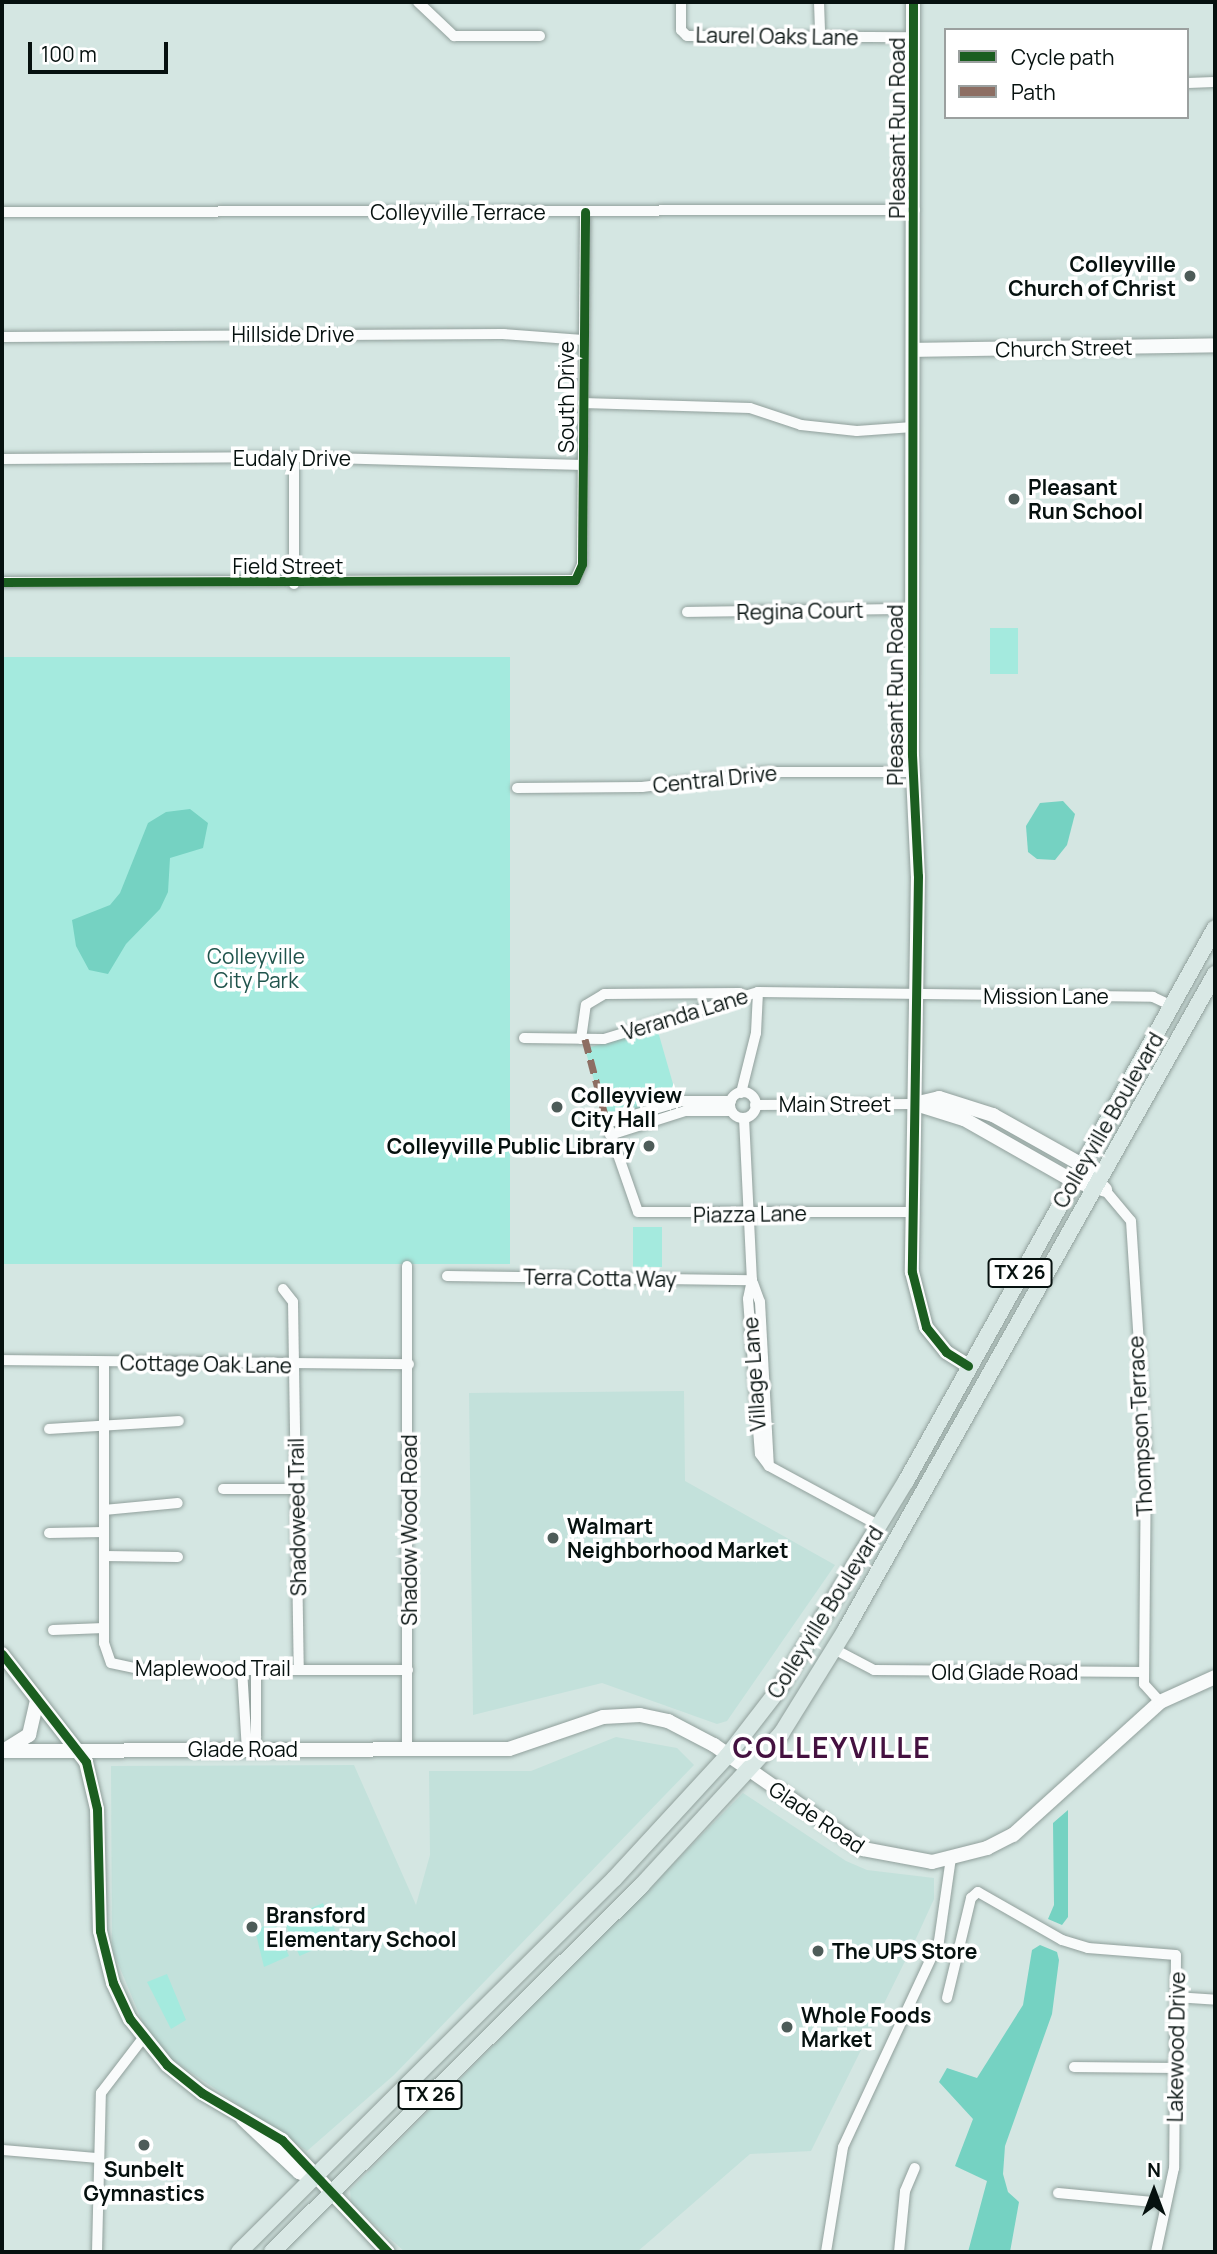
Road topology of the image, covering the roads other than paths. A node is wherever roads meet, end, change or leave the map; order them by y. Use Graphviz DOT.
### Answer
graph roads {
  1 [pos="418,2"];
  2 [pos="681,2"];
  3 [pos="819,2"];
  4 [pos="913,2"];
  5 [pos="540,36"];
  6 [pos="820,37"];
  7 [pos="914,37"];
  8 [pos="1215,82"];
  9 [pos="1189,83"];
  10 [pos="915,210"];
  11 [pos="2,212"];
  12 [pos="585,212"];
  13 [pos="2,337"];
  14 [pos="583,341"];
  15 [pos="1215,345"];
  16 [pos="913,350"];
  17 [pos="583,403"];
  18 [pos="913,427"];
  19 [pos="294,457"];
  20 [pos="2,459"];
  21 [pos="583,465"];
  22 [pos="575,580"];
  23 [pos="2,582"];
  24 [pos="294,584"];
  25 [pos="912,609"];
  26 [pos="687,612"];
  27 [pos="913,772"];
  28 [pos="517,788"];
  29 [pos="1215,928"];
  30 [pos="1215,974"];
  31 [pos="758,992"];
  32 [pos="916,996"];
  33 [pos="1174,1007"];
  34 [pos="1191,1018"];
  35 [pos="524,1038"];
  36 [pos="581,1039"];
  37 [pos="741,1093"];
  38 [pos="914,1104"];
  39 [pos="755,1105"];
  40 [pos="731,1106"];
  41 [pos="744,1118"];
  42 [pos="610,1135"];
  43 [pos="1082,1165"];
  44 [pos="1073,1181"];
  45 [pos="1099,1186"];
  46 [pos="913,1212"];
  47 [pos="750,1214"];
  48 [pos="407,1266"];
  49 [pos="447,1276"];
  50 [pos="752,1280"];
  51 [pos="283,1289"];
  52 [pos="2,1360"];
  53 [pos="104,1362"];
  54 [pos="410,1364"];
  55 [pos="294,1366"];
  56 [pos="968,1366"];
  57 [pos="179,1421"];
  58 [pos="104,1426"];
  59 [pos="49,1429"];
  60 [pos="223,1489"];
  61 [pos="299,1489"];
  62 [pos="178,1503"];
  63 [pos="104,1510"];
  64 [pos="880,1526"];
  65 [pos="104,1532"];
  66 [pos="49,1533"];
  67 [pos="104,1556"];
  68 [pos="178,1557"];
  69 [pos="104,1628"];
  70 [pos="54,1630"];
  71 [pos="834,1649"];
  72 [pos="2,1654"];
  73 [pos="299,1668"];
  74 [pos="242,1669"];
  75 [pos="256,1669"];
  76 [pos="408,1670"];
  77 [pos="1144,1672"];
  78 [pos="1215,1677"];
  79 [pos="37,1701"];
  80 [pos="1160,1702"];
  81 [pos="407,1749"];
  82 [pos="2,1750"];
  83 [pos="80,1750"];
  84 [pos="247,1750"];
  85 [pos="728,1755"];
  86 [pos="748,1769"];
  87 [pos="951,1858"];
  88 [pos="555,1939"];
  89 [pos="570,1955"];
  90 [pos="1176,1997"];
  91 [pos="947,1998"];
  92 [pos="1215,2000"];
  93 [pos="143,2038"];
  94 [pos="1074,2067"];
  95 [pos="1173,2068"];
  96 [pos="2,2150"];
  97 [pos="97,2158"];
  98 [pos="915,2168"];
  99 [pos="317,2179"];
  100 [pos="333,2193"];
  101 [pos="1058,2193"];
  102 [pos="1164,2203"];
  103 [pos="97,2252"];
  104 [pos="239,2252"];
  105 [pos="272,2252"];
  106 [pos="388,2252"];
  107 [pos="826,2252"];
  108 [pos="899,2252"];
  109 [pos="1156,2252"];
  1 -- 5 [label="street"];
  2 -- 6 [label="street, Laurel Oaks Lane"];
  3 -- 6 [label="street"];
  4 -- 7 [label="street, Pleasant Run Road"];
  6 -- 7 [label="street, Laurel Oaks Lane"];
  7 -- 10 [label="street, Pleasant Run Road"];
  8 -- 9 [label="street"];
  10 -- 12 [label="street, Colleyville Terrace"];
  10 -- 16 [label="street, Pleasant Run Road"];
  11 -- 12 [label="street, Colleyville Terrace"];
  12 -- 14 [label="street, South Drive"];
  13 -- 14 [label="street, Hillside Drive"];
  14 -- 17 [label="street, South Drive"];
  15 -- 16 [label="street, Church Street"];
  16 -- 18 [label="street, Pleasant Run Road"];
  17 -- 18 [label="street"];
  17 -- 21 [label="street, South Drive"];
  18 -- 25 [label="street, Pleasant Run Road"];
  19 -- 20 [label="street, Eudaly Drive"];
  19 -- 21 [label="street, Eudaly Drive"];
  19 -- 24 [label="street"];
  21 -- 22 [label="street, South Drive"];
  22 -- 24 [label="street, Field Street"];
  23 -- 24 [label="street, Field Street"];
  25 -- 26 [label="street, Regina Court"];
  25 -- 27 [label="street, Pleasant Run Road"];
  27 -- 28 [label="street, Central Drive"];
  27 -- 32 [label="street, Pleasant Run Road"];
  29 -- 33 [label="main road, Colleyville Boulevard / TX 26"];
  30 -- 34 [label="main road, Colleyville Boulevard / TX 26"];
  31 -- 32 [label="street, Veranda Lane"];
  31 -- 36 [label="street, Veranda Lane"];
  31 -- 36 [label="street"];
  31 -- 37 [label="street"];
  32 -- 33 [label="street, Mission Lane"];
  32 -- 38 [label="street, Pleasant Run Road"];
  33 -- 34 [label="main road"];
  33 -- 43 [label="main road, Colleyville Boulevard / TX 26"];
  34 -- 45 [label="main road, Colleyville Boulevard / TX 26"];
  35 -- 36 [label="street, Veranda Lane"];
  37 -- 39 [label="street"];
  37 -- 40 [label="street"];
  38 -- 39 [label="street, Main Street"];
  38 -- 43 [label="street, Main Street"];
  38 -- 44 [label="street, Main Street"];
  38 -- 46 [label="street, Pleasant Run Road"];
  39 -- 41 [label="street"];
  40 -- 41 [label="street"];
  40 -- 42 [label="street"];
  40 -- 42 [label="street"];
  41 -- 47 [label="street, Village Lane"];
  42 -- 47 [label="street, Piazza Lane"];
  43 -- 44 [label="main road, Colleyville Boulevard / TX 26"];
  43 -- 45 [label="street, Main Street"];
  44 -- 45 [label="street, Main Street"];
  44 -- 56 [label="main road, Colleyville Boulevard / TX 26"];
  45 -- 71 [label="main road, Colleyville Boulevard / TX 26"];
  45 -- 77 [label="street, Thompson Terrace"];
  46 -- 47 [label="street, Piazza Lane"];
  46 -- 56 [label="street, Pleasant Run Road"];
  47 -- 50 [label="street, Village Lane"];
  48 -- 54 [label="street, Shadow Wood Road"];
  49 -- 50 [label="street, Terra Cotta Way"];
  50 -- 64 [label="street, Village Lane"];
  51 -- 55 [label="street, Shadoweed Trail"];
  52 -- 53 [label="street, Cottage Oak Lane"];
  53 -- 55 [label="street, Cottage Oak Lane"];
  53 -- 58 [label="street, Maplewood Trail"];
  54 -- 55 [label="street, Cottage Oak Lane"];
  54 -- 76 [label="street, Shadow Wood Road"];
  55 -- 61 [label="street, Shadoweed Trail"];
  56 -- 64 [label="main road, Colleyville Boulevard / TX 26"];
  57 -- 58 [label="street"];
  58 -- 59 [label="street"];
  58 -- 63 [label="street, Maplewood Trail"];
  60 -- 61 [label="street"];
  61 -- 73 [label="street, Shadoweed Trail"];
  62 -- 63 [label="street"];
  63 -- 65 [label="street, Maplewood Trail"];
  64 -- 85 [label="main road, Colleyville Boulevard / TX 26"];
  65 -- 66 [label="street"];
  65 -- 67 [label="street, Maplewood Trail"];
  67 -- 68 [label="street"];
  67 -- 69 [label="street, Maplewood Trail"];
  69 -- 70 [label="street"];
  69 -- 74 [label="street, Maplewood Trail"];
  71 -- 77 [label="street, Old Glade Road"];
  71 -- 86 [label="main road, Colleyville Boulevard / TX 26"];
  72 -- 79 [label="street"];
  73 -- 75 [label="street, Maplewood Trail"];
  73 -- 76 [label="street, Maplewood Trail"];
  74 -- 75 [label="street, Maplewood Trail"];
  74 -- 84 [label="street"];
  75 -- 84 [label="street"];
  76 -- 81 [label="street, Shadow Wood Road"];
  77 -- 80 [label="street"];
  78 -- 80 [label="street, Glade Road"];
  79 -- 82 [label="street"];
  79 -- 83 [label="street"];
  80 -- 87 [label="street, Glade Road"];
  81 -- 84 [label="street, Glade Road"];
  81 -- 85 [label="street, Glade Road"];
  82 -- 83 [label="street, Glade Road"];
  83 -- 84 [label="street, Glade Road"];
  83 -- 93 [label="street"];
  85 -- 86 [label="street, Glade Road"];
  85 -- 88 [label="main road, Colleyville Boulevard / TX 26"];
  86 -- 87 [label="street, Glade Road"];
  86 -- 89 [label="main road, Colleyville Boulevard / TX 26"];
  87 -- 107 [label="street"];
  88 -- 89 [label="main road"];
  88 -- 99 [label="main road, Colleyville Boulevard / TX 26"];
  89 -- 100 [label="main road, Colleyville Boulevard / TX 26"];
  90 -- 91 [label="street, Lakewood Drive"];
  90 -- 92 [label="street"];
  90 -- 95 [label="street, Lakewood Drive"];
  93 -- 97 [label="street"];
  93 -- 99 [label="street"];
  94 -- 95 [label="street"];
  95 -- 102 [label="street, Lakewood Drive"];
  96 -- 97 [label="street"];
  97 -- 103 [label="street"];
  98 -- 108 [label="street"];
  99 -- 100 [label="street"];
  99 -- 104 [label="main road, Colleyville Boulevard / TX 26"];
  100 -- 105 [label="main road, Colleyville Boulevard / TX 26"];
  100 -- 106 [label="street"];
  101 -- 102 [label="street"];
  102 -- 109 [label="street, Lakewood Drive"];
}
